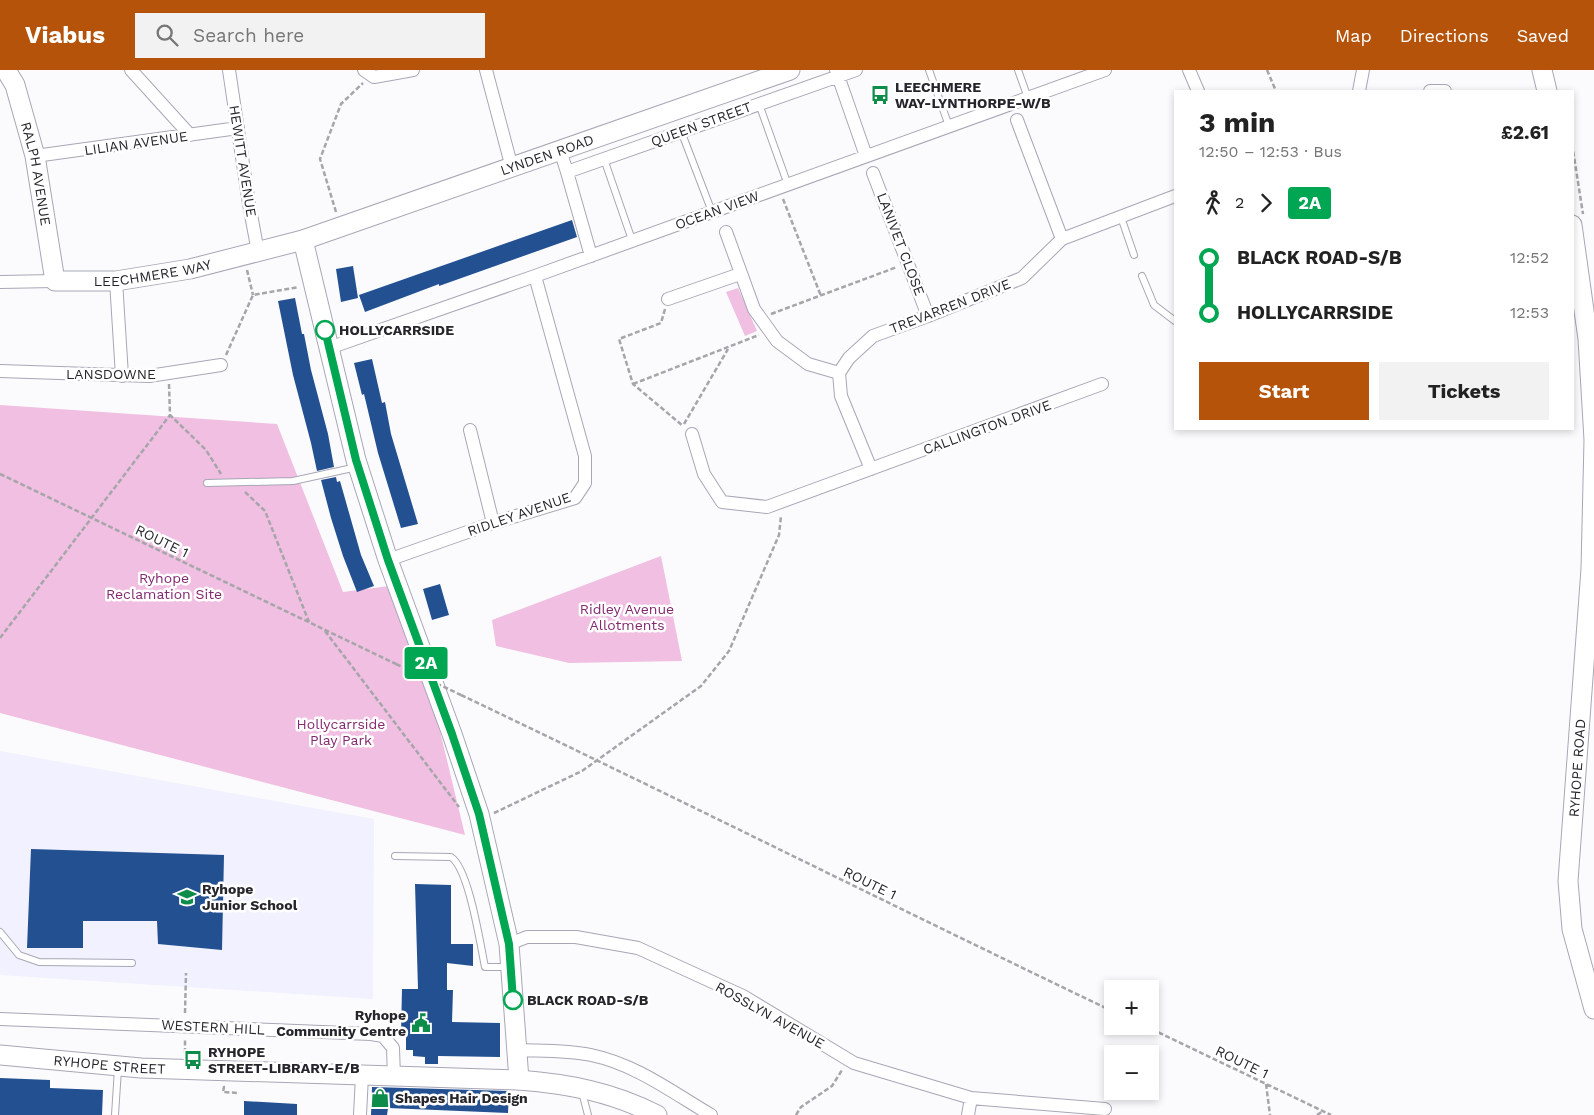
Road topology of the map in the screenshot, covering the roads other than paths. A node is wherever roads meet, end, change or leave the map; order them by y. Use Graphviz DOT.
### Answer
graph roads {
  1 [pos="6,70"];
  2 [pos="131,70"];
  3 [pos="229,70"];
  4 [pos="413,70"];
  5 [pos="486,70"];
  6 [pos="790,70"];
  7 [pos="856,70"];
  8 [pos="929,70"];
  9 [pos="1018,70"];
  10 [pos="1104,70"];
  11 [pos="1189,70"];
  12 [pos="1363,70"];
  13 [pos="1542,70"];
  14 [pos="368,73"];
  15 [pos="837,73"];
  16 [pos="1198,90"];
  17 [pos="1359,90"];
  18 [pos="1547,90"];
  19 [pos="1028,98"];
  20 [pos="759,103"];
  21 [pos="1017,120"];
  22 [pos="949,126"];
  23 [pos="238,128"];
  24 [pos="681,131"];
  25 [pos="190,136"];
  26 [pos="560,150"];
  27 [pos="35,156"];
  28 [pos="866,156"];
  29 [pos="604,159"];
  30 [pos="512,168"];
  31 [pos="567,172"];
  32 [pos="873,173"];
  33 [pos="783,186"];
  34 [pos="1174,196"];
  35 [pos="712,212"];
  36 [pos="1121,217"];
  37 [pos="726,232"];
  38 [pos="1062,239"];
  39 [pos="1574,239"];
  40 [pos="303,240"];
  41 [pos="632,240"];
  42 [pos="250,254"];
  43 [pos="1134,255"];
  44 [pos="591,256"];
  45 [pos="740,274"];
  46 [pos="535,276"];
  47 [pos="1142,276"];
  48 [pos="55,281"];
  49 [pos="116,281"];
  50 [pos="0,282"];
  51 [pos="668,298"];
  52 [pos="928,316"];
  53 [pos="1174,320"];
  54 [pos="330,348"];
  55 [pos="221,365"];
  56 [pos="0,371"];
  57 [pos="839,373"];
  58 [pos="122,376"];
  59 [pos="1102,384"];
  60 [pos="470,430"];
  61 [pos="688,430"];
  62 [pos="358,467"];
  63 [pos="871,469"];
  64 [pos="207,483"];
  65 [pos="493,523"];
  66 [pos="388,560"];
  67 [pos="395,856"];
  68 [pos="0,932"];
  69 [pos="509,944"];
  70 [pos="132,963"];
  71 [pos="511,967"];
  72 [pos="1594,1009"];
  73 [pos="0,1018"];
  74 [pos="518,1050"];
  75 [pos="0,1055"];
  76 [pos="118,1066"];
  77 [pos="362,1076"];
  78 [pos="394,1077"];
  79 [pos="519,1080"];
  80 [pos="580,1087"];
  81 [pos="971,1098"];
  82 [pos="1105,1109"];
  83 [pos="115,1115"];
  84 [pos="360,1115"];
  85 [pos="588,1115"];
  86 [pos="657,1115"];
  87 [pos="711,1115"];
  88 [pos="968,1115"];
  1 -- 27 [label="street, RALPH AVENUE"];
  2 -- 25 [label="street"];
  3 -- 23 [label="street, HEWITT AVENUE"];
  4 -- 14 [label="street"];
  5 -- 30 [label="street"];
  6 -- 26 [label="street, LYNDEN ROAD"];
  7 -- 15 [label="street, QUEEN STREET"];
  8 -- 22 [label="lane"];
  9 -- 19 [label="lane"];
  10 -- 19 [label="street, OCEAN VIEW"];
  11 -- 16 [label="street"];
  12 -- 17 [label="street"];
  13 -- 18 [label="street"];
  15 -- 20 [label="street, QUEEN STREET"];
  15 -- 28 [label="street"];
  19 -- 22 [label="street, OCEAN VIEW"];
  20 -- 24 [label="street, QUEEN STREET"];
  20 -- 33 [label="lane"];
  21 -- 38 [label="street"];
  22 -- 28 [label="street, OCEAN VIEW"];
  23 -- 25 [label="street, LILIAN AVENUE"];
  23 -- 42 [label="street, HEWITT AVENUE"];
  24 -- 29 [label="street, QUEEN STREET"];
  24 -- 35 [label="lane"];
  25 -- 27 [label="street, LILIAN AVENUE"];
  26 -- 30 [label="street, LYNDEN ROAD"];
  26 -- 31 [label="street"];
  27 -- 48 [label="street, RALPH AVENUE"];
  28 -- 33 [label="street, OCEAN VIEW"];
  29 -- 31 [label="street, QUEEN STREET"];
  29 -- 41 [label="lane"];
  30 -- 40 [label="street, LYNDEN ROAD"];
  31 -- 44 [label="street"];
  32 -- 52 [label="street, LANIVET CLOSE"];
  33 -- 35 [label="street, OCEAN VIEW"];
  34 -- 36 [label="street, TREVARREN DRIVE"];
  35 -- 41 [label="street, OCEAN VIEW"];
  36 -- 38 [label="street, TREVARREN DRIVE"];
  36 -- 43 [label="lane"];
  37 -- 45 [label="street"];
  38 -- 52 [label="street, TREVARREN DRIVE"];
  39 -- 72 [label="street, RYHOPE ROAD"];
  40 -- 42 [label="street, LEECHMERE WAY"];
  40 -- 54 [label="street"];
  41 -- 44 [label="street, OCEAN VIEW"];
  42 -- 49 [label="street, LEECHMERE WAY"];
  44 -- 46 [label="street, OCEAN VIEW"];
  45 -- 51 [label="street"];
  45 -- 57 [label="street"];
  46 -- 54 [label="street, OCEAN VIEW"];
  46 -- 65 [label="street, RIDLEY AVENUE"];
  47 -- 53 [label="lane"];
  48 -- 49 [label="street, LEECHMERE WAY"];
  48 -- 50 [label="street, LEECHMERE WAY"];
  49 -- 58 [label="street"];
  52 -- 57 [label="street, TREVARREN DRIVE"];
  54 -- 62 [label="street"];
  55 -- 58 [label="street, LANSDOWNE"];
  56 -- 58 [label="street, LANSDOWNE"];
  57 -- 63 [label="street"];
  59 -- 63 [label="street, CALLINGTON DRIVE"];
  60 -- 65 [label="street"];
  61 -- 63 [label="street, CALLINGTON DRIVE"];
  62 -- 64 [label="lane"];
  62 -- 66 [label="street"];
  65 -- 66 [label="street, RIDLEY AVENUE"];
  66 -- 69 [label="street"];
  67 -- 71 [label="lane"];
  68 -- 70 [label="lane"];
  69 -- 71 [label="street"];
  69 -- 81 [label="street, ROSSLYN AVENUE"];
  71 -- 74 [label="street"];
  73 -- 78 [label="street, WESTERN HILL"];
  74 -- 79 [label="street"];
  74 -- 87 [label="street"];
  75 -- 76 [label="street, RYHOPE STREET"];
  76 -- 77 [label="street, RYHOPE STREET"];
  76 -- 83 [label="lane"];
  77 -- 78 [label="street, RYHOPE STREET"];
  77 -- 84 [label="street"];
  78 -- 79 [label="street, RYHOPE STREET"];
  79 -- 80 [label="street, RYHOPE STREET"];
  80 -- 85 [label="lane"];
  80 -- 86 [label="street, RYHOPE STREET"];
  81 -- 82 [label="street, ROSSLYN AVENUE"];
  81 -- 88 [label="street"];
}
